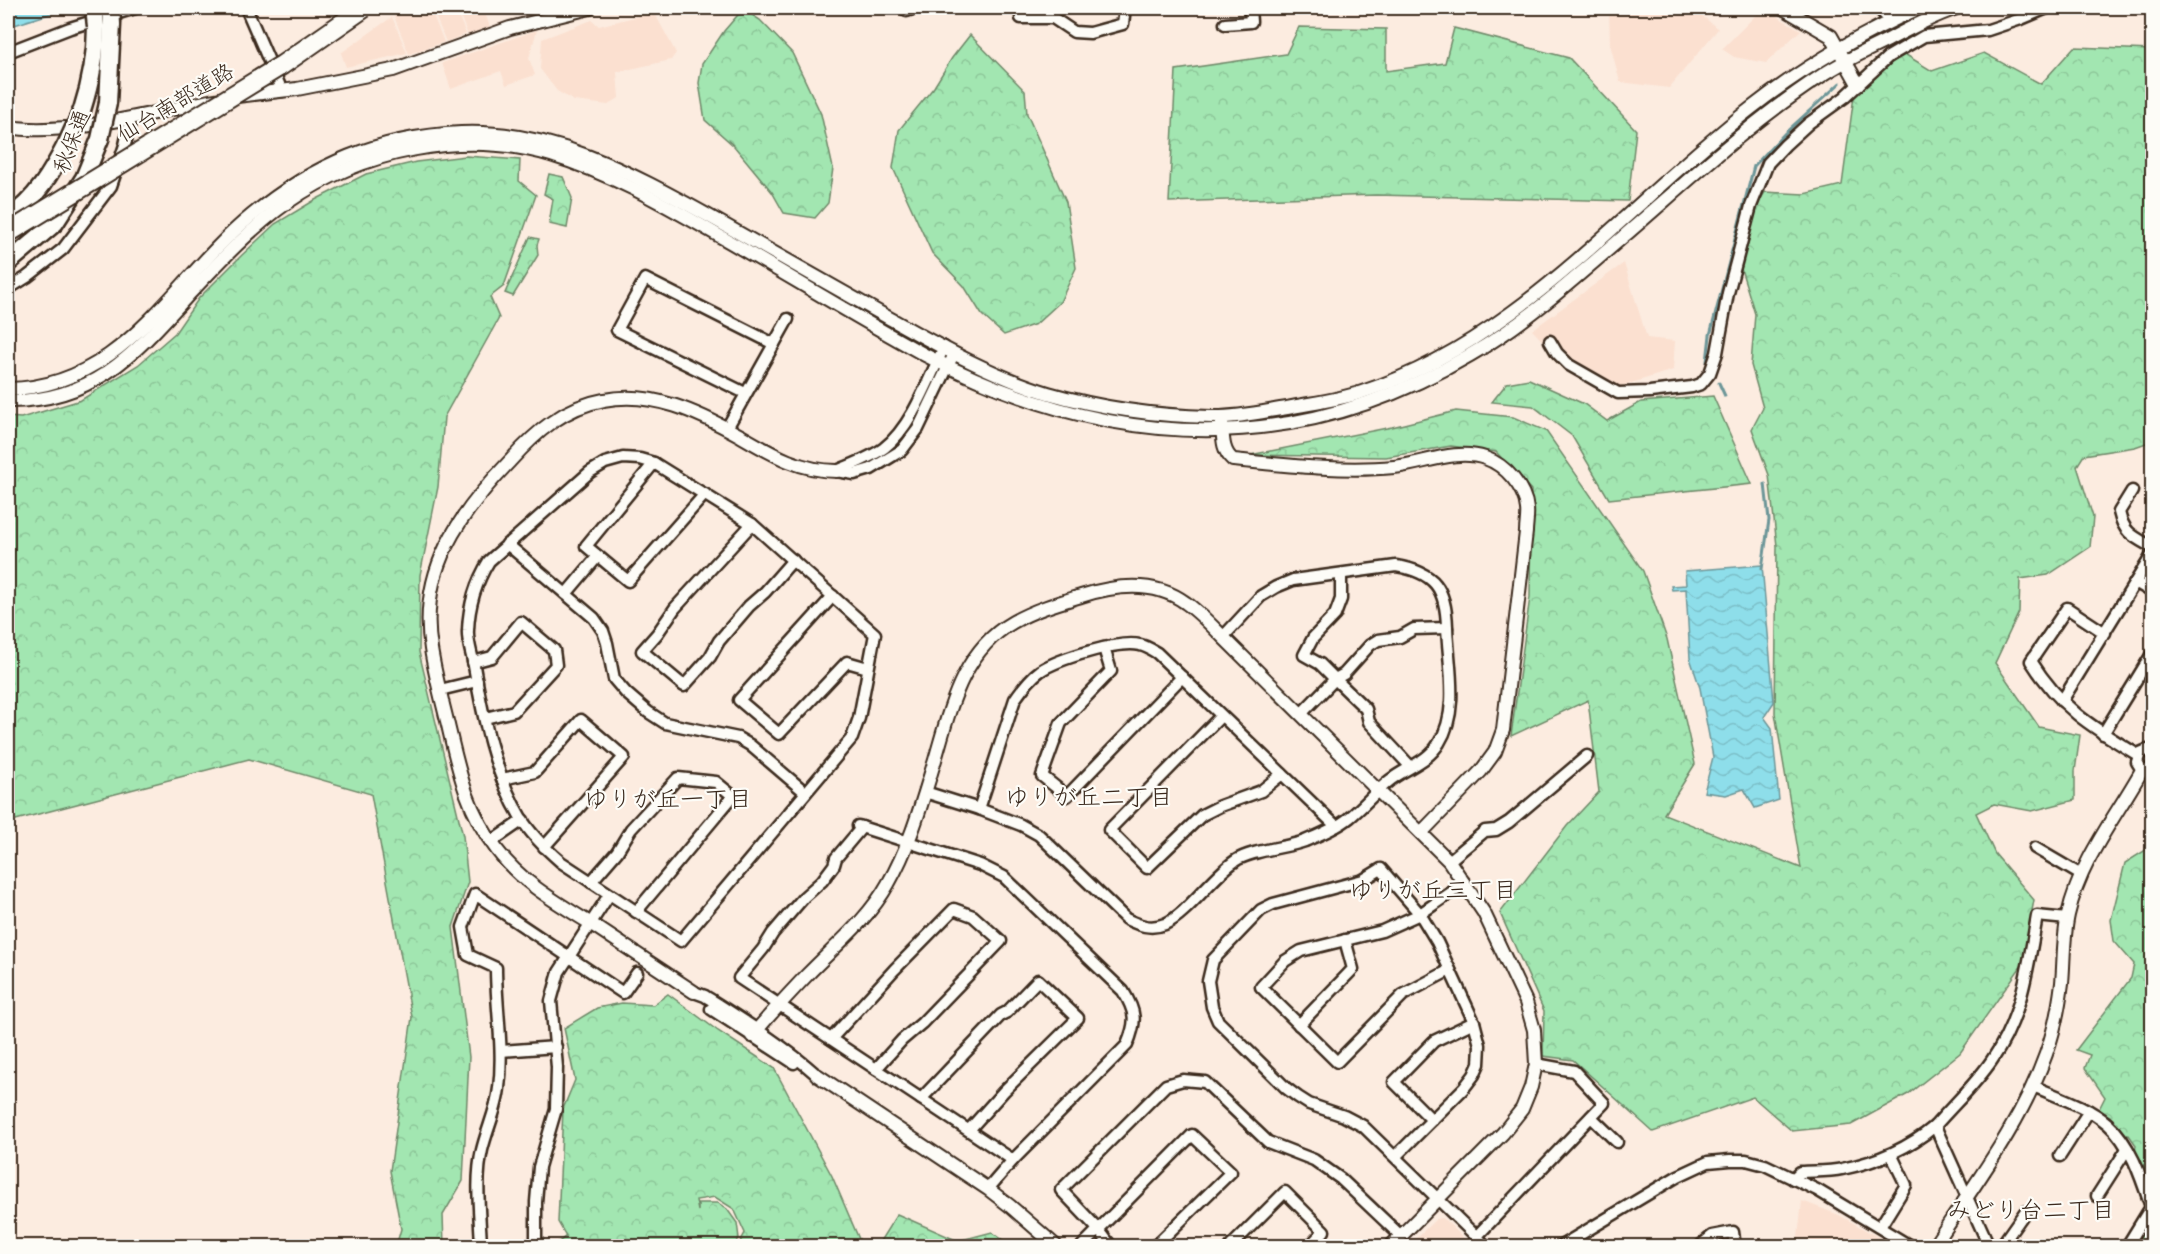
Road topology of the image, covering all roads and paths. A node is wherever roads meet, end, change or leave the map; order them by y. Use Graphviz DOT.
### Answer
graph roads {
  1 [pos="94,8"];
  2 [pos="135,8"];
  3 [pos="246,8"];
  4 [pos="364,8"];
  5 [pos="590,8"];
  6 [pos="1125,8"];
  7 [pos="1250,8"];
  8 [pos="1783,8"];
  9 [pos="1878,8"];
  10 [pos="1919,8"];
  11 [pos="1957,8"];
  12 [pos="2048,8"];
  13 [pos="1021,18"];
  14 [pos="106,19"];
  15 [pos="1891,21"];
  16 [pos="1225,24"];
  17 [pos="1918,24"];
  18 [pos="1924,36"];
  19 [pos="1839,48"];
  20 [pos="8,52"];
  21 [pos="1846,61"];
  22 [pos="1858,84"];
  23 [pos="282,91"];
  24 [pos="131,118"];
  25 [pos="8,127"];
  26 [pos="8,218"];
  27 [pos="8,233"];
  28 [pos="8,262"];
  29 [pos="8,288"];
  30 [pos="788,319"];
  31 [pos="1550,341"];
  32 [pos="774,344"];
  33 [pos="950,350"];
  34 [pos="943,364"];
  35 [pos="8,389"];
  36 [pos="745,393"];
  37 [pos="8,401"];
  38 [pos="1221,417"];
  39 [pos="727,428"];
  40 [pos="1222,431"];
  41 [pos="654,463"];
  42 [pos="837,471"];
  43 [pos="2132,491"];
  44 [pos="705,494"];
  45 [pos="752,524"];
  46 [pos="507,543"];
  47 [pos="2152,548"];
  48 [pos="2152,555"];
  49 [pos="598,556"];
  50 [pos="793,560"];
  51 [pos="1341,575"];
  52 [pos="2136,583"];
  53 [pos="2152,592"];
  54 [pos="566,594"];
  55 [pos="833,596"];
  56 [pos="1447,628"];
  57 [pos="2105,633"];
  58 [pos="1223,637"];
  59 [pos="1104,648"];
  60 [pos="2152,654"];
  61 [pos="473,662"];
  62 [pos="868,668"];
  63 [pos="1182,677"];
  64 [pos="1335,679"];
  65 [pos="477,681"];
  66 [pos="440,690"];
  67 [pos="2062,701"];
  68 [pos="1300,714"];
  69 [pos="1221,716"];
  70 [pos="485,718"];
  71 [pos="2103,734"];
  72 [pos="2152,751"];
  73 [pos="2138,755"];
  74 [pos="1587,756"];
  75 [pos="1410,766"];
  76 [pos="2147,771"];
  77 [pos="1282,774"];
  78 [pos="502,779"];
  79 [pos="1378,791"];
  80 [pos="805,792"];
  81 [pos="925,792"];
  82 [pos="979,809"];
  83 [pos="523,820"];
  84 [pos="1336,826"];
  85 [pos="1421,833"];
  86 [pos="491,842"];
  87 [pos="908,842"];
  88 [pos="544,847"];
  89 [pos="2035,848"];
  90 [pos="1449,861"];
  91 [pos="2081,875"];
  92 [pos="591,882"];
  93 [pos="1465,883"];
  94 [pos="609,895"];
  95 [pos="636,912"];
  96 [pos="1420,914"];
  97 [pos="2067,919"];
  98 [pos="590,923"];
  99 [pos="1345,940"];
  100 [pos="568,956"];
  101 [pos="1450,970"];
  102 [pos="637,973"];
  103 [pos="687,988"];
  104 [pos="780,1005"];
  105 [pos="1474,1022"];
  106 [pos="1299,1025"];
  107 [pos="755,1033"];
  108 [pos="831,1039"];
  109 [pos="556,1047"];
  110 [pos="501,1051"];
  111 [pos="1536,1064"];
  112 [pos="876,1070"];
  113 [pos="817,1075"];
  114 [pos="2033,1086"];
  115 [pos="921,1099"];
  116 [pos="2088,1111"];
  117 [pos="1591,1117"];
  118 [pos="1432,1120"];
  119 [pos="1935,1126"];
  120 [pos="969,1130"];
  121 [pos="1617,1142"];
  122 [pos="2127,1149"];
  123 [pos="1891,1155"];
  124 [pos="2060,1156"];
  125 [pos="1395,1157"];
  126 [pos="1013,1160"];
  127 [pos="1793,1179"];
  128 [pos="988,1189"];
  129 [pos="1967,1195"];
  130 [pos="2097,1196"];
  131 [pos="1438,1199"];
  132 [pos="2025,1212"];
  133 [pos="1880,1227"];
  134 [pos="1098,1229"];
  135 [pos="1401,1236"];
  136 [pos="1476,1237"];
  137 [pos="481,1246"];
  138 [pos="536,1246"];
  139 [pos="1056,1246"];
  140 [pos="1082,1246"];
  141 [pos="1111,1246"];
  142 [pos="1155,1246"];
  143 [pos="1231,1246"];
  144 [pos="1310,1246"];
  145 [pos="1391,1246"];
  146 [pos="1486,1246"];
  147 [pos="1562,1246"];
  148 [pos="1700,1246"];
  149 [pos="1735,1246"];
  150 [pos="1910,1246"];
  151 [pos="1934,1246"];
  152 [pos="1989,1246"];
  153 [pos="2001,1246"];
  154 [pos="2127,1246"];
  1 -- 14 [label="highway, 秋保通, bridge"];
  2 -- 20 [label="street"];
  3 -- 23 [label="street"];
  4 -- 27 [label="highway, 仙台南部道路, bridge"];
  5 -- 23 [label="street"];
  6 -- 13 [label="street"];
  7 -- 16 [label="street"];
  8 -- 19 [label="street"];
  9 -- 15 [label="street"];
  10 -- 15 [label="street"];
  11 -- 17 [label="street"];
  12 -- 18 [label="street"];
  14 -- 26 [label="highway, 秋保通, bridge"];
  14 -- 28 [label="highway, 秋保通, bridge"];
  15 -- 19 [label="street"];
  17 -- 18 [label="street"];
  17 -- 21 [label="street"];
  18 -- 22 [label="street"];
  19 -- 21 [label="street"];
  19 -- 38 [label="street"];
  21 -- 22 [label="street"];
  21 -- 40 [label="street"];
  22 -- 31 [label="street"];
  23 -- 24 [label="street"];
  24 -- 25 [label="street"];
  24 -- 29 [label="street"];
  30 -- 32 [label="street"];
  32 -- 36 [label="street"];
  32 -- 36 [label="street"];
  33 -- 34 [label="street"];
  33 -- 35 [label="street"];
  33 -- 38 [label="street"];
  34 -- 37 [label="street"];
  34 -- 40 [label="street"];
  34 -- 42 [label="street"];
  36 -- 39 [label="street"];
  38 -- 40 [label="street"];
  39 -- 42 [label="street"];
  39 -- 66 [label="street"];
  40 -- 85 [label="street"];
  41 -- 44 [label="street"];
  41 -- 46 [label="street"];
  41 -- 49 [label="street"];
  43 -- 47 [label="street"];
  44 -- 45 [label="street"];
  44 -- 49 [label="street"];
  45 -- 50 [label="street"];
  45 -- 50 [label="street"];
  46 -- 54 [label="street"];
  46 -- 61 [label="street"];
  48 -- 52 [label="street"];
  49 -- 54 [label="street"];
  50 -- 55 [label="street"];
  51 -- 56 [label="street"];
  51 -- 58 [label="street"];
  51 -- 64 [label="street"];
  52 -- 53 [label="street"];
  52 -- 57 [label="street"];
  54 -- 80 [label="street"];
  55 -- 62 [label="street"];
  55 -- 62 [label="street"];
  56 -- 64 [label="street"];
  56 -- 75 [label="street"];
  57 -- 67 [label="street"];
  57 -- 67 [label="street"];
  58 -- 68 [label="street"];
  58 -- 81 [label="street"];
  59 -- 63 [label="street"];
  59 -- 63 [label="street"];
  59 -- 82 [label="street"];
  60 -- 71 [label="street"];
  61 -- 65 [label="street"];
  61 -- 70 [label="street"];
  62 -- 80 [label="street"];
  63 -- 69 [label="street"];
  64 -- 68 [label="street"];
  64 -- 75 [label="street"];
  65 -- 66 [label="street"];
  65 -- 70 [label="street"];
  66 -- 86 [label="street"];
  67 -- 71 [label="street"];
  68 -- 79 [label="street"];
  69 -- 77 [label="street"];
  69 -- 77 [label="street"];
  70 -- 78 [label="street"];
  71 -- 73 [label="street"];
  72 -- 73 [label="street"];
  73 -- 76 [label="street"];
  74 -- 90 [label="street"];
  75 -- 79 [label="street"];
  76 -- 91 [label="street"];
  77 -- 84 [label="street"];
  78 -- 83 [label="street"];
  78 -- 88 [label="street"];
  79 -- 84 [label="street"];
  79 -- 85 [label="street"];
  80 -- 95 [label="street"];
  81 -- 82 [label="street"];
  81 -- 87 [label="street"];
  82 -- 84 [label="street"];
  83 -- 86 [label="street"];
  83 -- 88 [label="street"];
  85 -- 90 [label="street"];
  86 -- 98 [label="street"];
  87 -- 104 [label="street"];
  87 -- 104 [label="street"];
  87 -- 126 [label="street"];
  88 -- 92 [label="street"];
  89 -- 91 [label="street"];
  90 -- 93 [label="street"];
  91 -- 97 [label="street"];
  92 -- 94 [label="street"];
  92 -- 95 [label="street"];
  93 -- 96 [label="street"];
  93 -- 111 [label="street"];
  94 -- 95 [label="street"];
  94 -- 98 [label="street"];
  96 -- 99 [label="street"];
  96 -- 101 [label="street"];
  96 -- 125 [label="street"];
  97 -- 114 [label="street"];
  97 -- 119 [label="street"];
  98 -- 100 [label="street"];
  98 -- 103 [label="street"];
  99 -- 106 [label="street"];
  99 -- 106 [label="street"];
  100 -- 102 [label="street"];
  100 -- 109 [label="street"];
  100 -- 110 [label="street"];
  101 -- 105 [label="street"];
  101 -- 106 [label="street"];
  103 -- 107 [label="street"];
  104 -- 107 [label="street"];
  104 -- 108 [label="street"];
  105 -- 118 [label="street"];
  105 -- 118 [label="street"];
  107 -- 113 [label="street"];
  108 -- 112 [label="street"];
  108 -- 112 [label="street"];
  109 -- 110 [label="street"];
  109 -- 138 [label="street"];
  110 -- 137 [label="street"];
  111 -- 117 [label="street"];
  111 -- 131 [label="street"];
  112 -- 115 [label="street"];
  113 -- 128 [label="street"];
  114 -- 116 [label="street"];
  114 -- 129 [label="street"];
  115 -- 120 [label="street"];
  115 -- 120 [label="street"];
  116 -- 122 [label="street"];
  116 -- 124 [label="street"];
  117 -- 121 [label="street"];
  117 -- 136 [label="street"];
  118 -- 125 [label="street"];
  119 -- 123 [label="street"];
  119 -- 129 [label="street"];
  120 -- 126 [label="street"];
  122 -- 130 [label="street"];
  122 -- 154 [label="street"];
  123 -- 127 [label="street"];
  123 -- 133 [label="street"];
  125 -- 131 [label="street"];
  126 -- 128 [label="street"];
  127 -- 133 [label="street"];
  127 -- 147 [label="street"];
  128 -- 139 [label="street"];
  129 -- 151 [label="street"];
  129 -- 152 [label="street"];
  131 -- 135 [label="street"];
  131 -- 136 [label="street"];
  132 -- 153 [label="street"];
  133 -- 150 [label="street"];
  134 -- 135 [label="street"];
  134 -- 140 [label="street"];
  134 -- 141 [label="street"];
  134 -- 142 [label="street"];
  135 -- 145 [label="street"];
  136 -- 146 [label="street"];
  137 -- 138 [label="street"];
  143 -- 144 [label="street"];
  148 -- 149 [label="street"];
}
